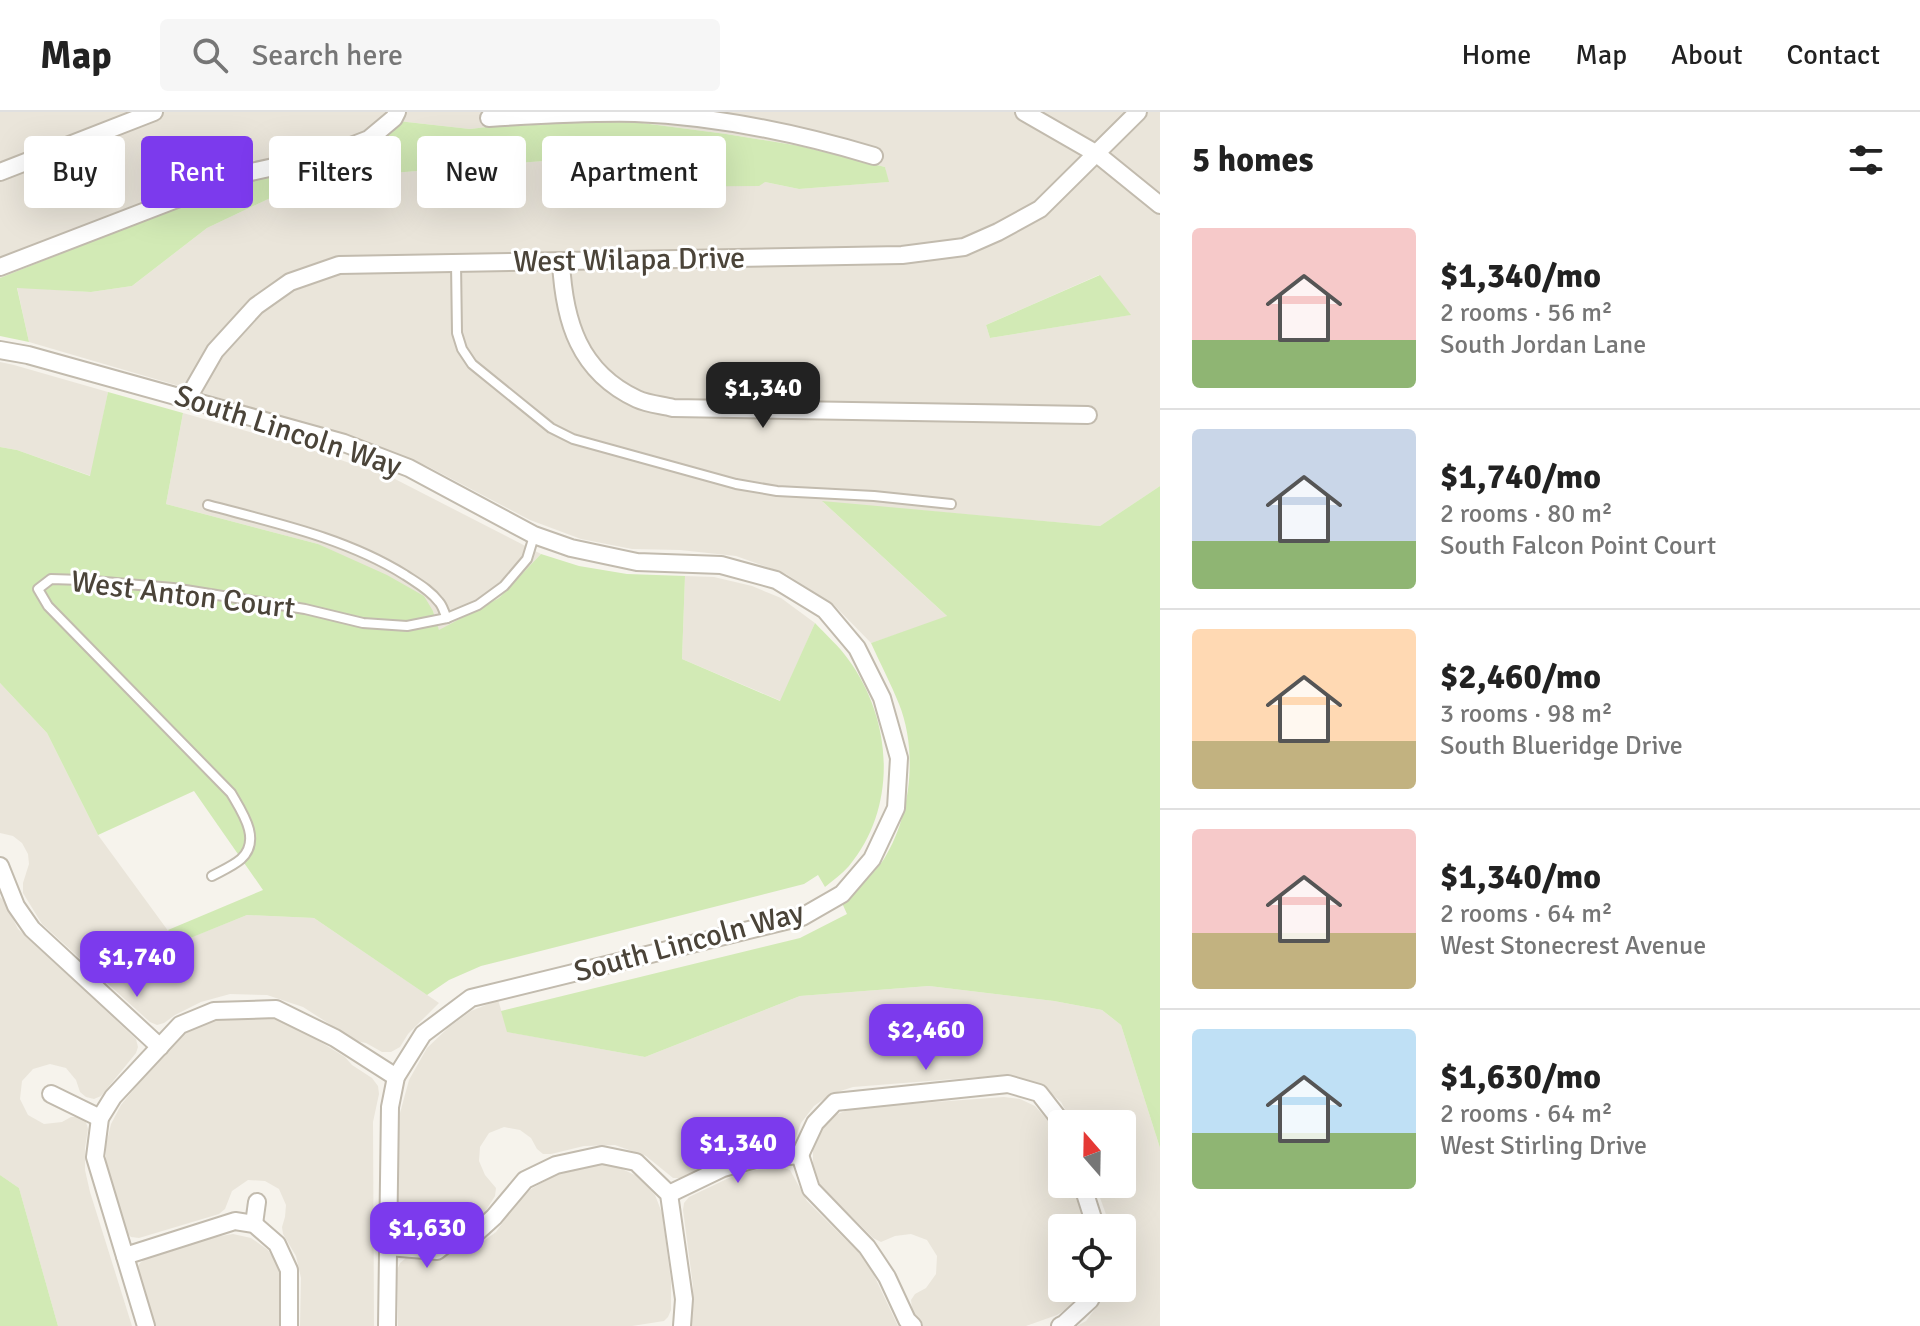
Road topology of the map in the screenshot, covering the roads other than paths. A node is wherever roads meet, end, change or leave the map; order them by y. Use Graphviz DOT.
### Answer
graph roads {
  1 [pos="154,112"];
  2 [pos="397,112"];
  3 [pos="1024,112"];
  4 [pos="1138,112"];
  5 [pos="692,114"];
  6 [pos="489,118"];
  7 [pos="1097,154"];
  8 [pos="874,156"];
  9 [pos="0,172"];
  10 [pos="1160,205"];
  11 [pos="456,262"];
  12 [pos="561,262"];
  13 [pos="0,267"];
  14 [pos="0,350"];
  15 [pos="188,398"];
  16 [pos="1088,415"];
  17 [pos="951,504"];
  18 [pos="208,505"];
  19 [pos="534,535"];
  20 [pos="447,618"];
  21 [pos="0,866"];
  22 [pos="212,876"];
  23 [pos="160,1047"];
  24 [pos="396,1077"];
  25 [pos="51,1094"];
  26 [pos="1052,1110"];
  27 [pos="100,1118"];
  28 [pos="800,1155"];
  29 [pos="669,1194"];
  30 [pos="257,1202"];
  31 [pos="254,1224"];
  32 [pos="388,1240"];
  33 [pos="125,1256"];
  34 [pos="1088,1302"];
  35 [pos="146,1326"];
  36 [pos="289,1326"];
  37 [pos="387,1326"];
  38 [pos="682,1326"];
  39 [pos="913,1326"];
  40 [pos="1061,1326"];
  1 -- 9 [label="street"];
  2 -- 13 [label="street"];
  3 -- 7 [label="street"];
  4 -- 7 [label="street, West Wilapa Drive"];
  5 -- 6 [label="street"];
  5 -- 8 [label="street"];
  7 -- 10 [label="street"];
  7 -- 12 [label="street, West Wilapa Drive"];
  11 -- 12 [label="street, West Wilapa Drive"];
  11 -- 15 [label="street, West Wilapa Drive"];
  11 -- 17 [label="lane"];
  12 -- 16 [label="street"];
  14 -- 15 [label="street, South Lincoln Way"];
  15 -- 19 [label="street, South Lincoln Way"];
  18 -- 20 [label="lane"];
  19 -- 20 [label="lane, West Anton Court"];
  19 -- 24 [label="street, South Lincoln Way"];
  20 -- 22 [label="lane, West Anton Court"];
  21 -- 23 [label="street"];
  23 -- 24 [label="street"];
  23 -- 27 [label="street"];
  24 -- 32 [label="street, South Lincoln Way"];
  25 -- 27 [label="street"];
  26 -- 28 [label="street"];
  27 -- 33 [label="street"];
  28 -- 29 [label="street"];
  28 -- 39 [label="street"];
  29 -- 32 [label="street"];
  29 -- 38 [label="street"];
  30 -- 31 [label="street"];
  31 -- 33 [label="street"];
  31 -- 36 [label="street"];
  32 -- 37 [label="street, South Lincoln Way"];
  33 -- 35 [label="street"];
  34 -- 40 [label="street"];
}
